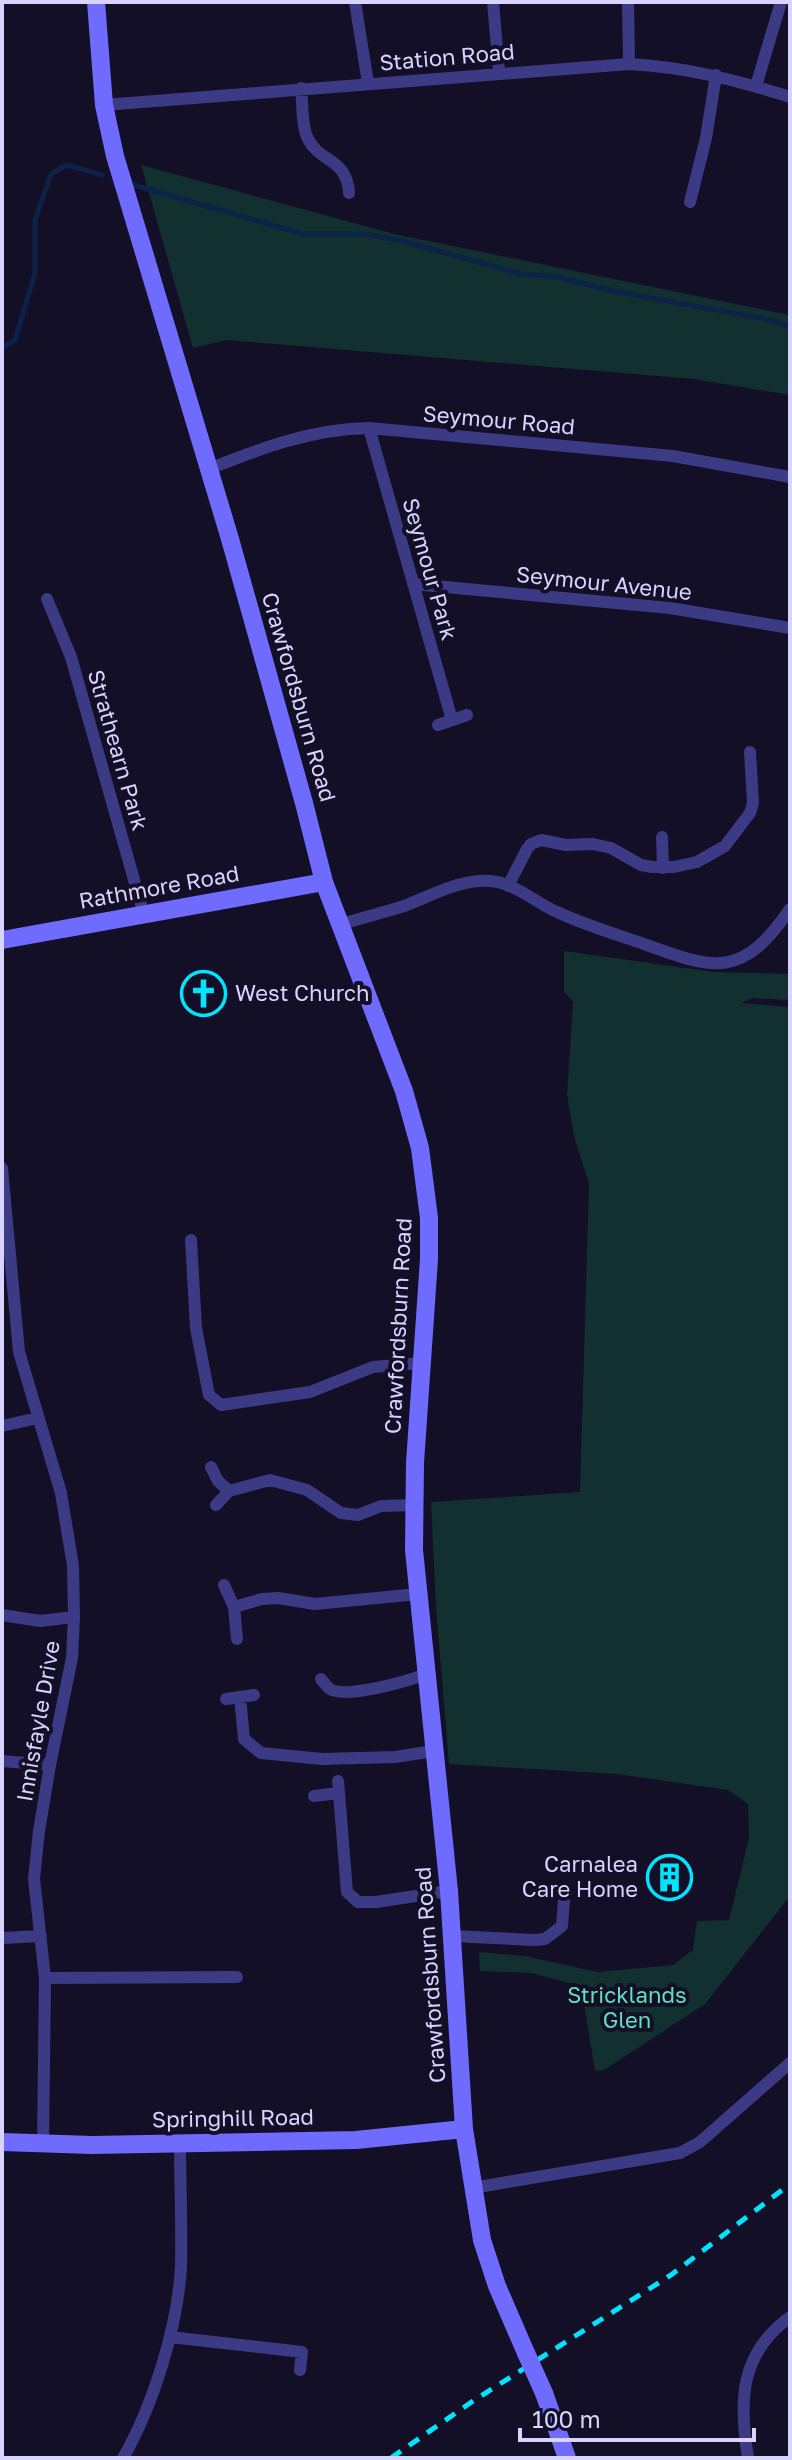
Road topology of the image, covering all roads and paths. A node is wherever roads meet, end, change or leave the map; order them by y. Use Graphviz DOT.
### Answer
graph roads {
  1 [pos="96,2"];
  2 [pos="355,2"];
  3 [pos="493,2"];
  4 [pos="628,2"];
  5 [pos="781,2"];
  6 [pos="629,64"];
  7 [pos="499,72"];
  8 [pos="716,75"];
  9 [pos="368,83"];
  10 [pos="756,86"];
  11 [pos="301,88"];
  12 [pos="790,97"];
  13 [pos="104,105"];
  14 [pos="349,193"];
  15 [pos="690,202"];
  16 [pos="369,428"];
  17 [pos="209,469"];
  18 [pos="790,477"];
  19 [pos="413,584"];
  20 [pos="47,599"];
  21 [pos="790,628"];
  22 [pos="467,715"];
  23 [pos="452,720"];
  24 [pos="438,725"];
  25 [pos="750,752"];
  26 [pos="662,837"];
  27 [pos="663,868"];
  28 [pos="324,882"];
  29 [pos="508,886"];
  30 [pos="790,909"];
  31 [pos="144,915"];
  32 [pos="339,925"];
  33 [pos="2,940"];
  34 [pos="2,1168"];
  35 [pos="191,1240"];
  36 [pos="7,1282"];
  37 [pos="422,1363"];
  38 [pos="38,1418"];
  39 [pos="2,1426"];
  40 [pos="211,1467"];
  41 [pos="229,1491"];
  42 [pos="216,1505"];
  43 [pos="413,1505"];
  44 [pos="224,1585"];
  45 [pos="418,1594"];
  46 [pos="234,1607"];
  47 [pos="2,1615"];
  48 [pos="74,1617"];
  49 [pos="237,1639"];
  50 [pos="426,1674"];
  51 [pos="321,1679"];
  52 [pos="226,1699"];
  53 [pos="434,1751"];
  54 [pos="2,1761"];
  55 [pos="50,1765"];
  56 [pos="314,1796"];
  57 [pos="449,1891"];
  58 [pos="564,1900"];
  59 [pos="41,1936"];
  60 [pos="453,1936"];
  61 [pos="2,1938"];
  62 [pos="237,1977"];
  63 [pos="45,1978"];
  64 [pos="790,2063"];
  65 [pos="464,2129"];
  66 [pos="2,2142"];
  67 [pos="180,2143"];
  68 [pos="43,2145"];
  69 [pos="472,2188"];
  70 [pos="790,2317"];
  71 [pos="170,2337"];
  72 [pos="300,2370"];
  73 [pos="123,2458"];
  74 [pos="567,2458"];
  75 [pos="748,2458"];
  1 -- 13 [label="main road, Crawfordsburn Road"];
  2 -- 9 [label="street"];
  3 -- 7 [label="street"];
  4 -- 6 [label="street"];
  5 -- 10 [label="street"];
  6 -- 7 [label="street, Station Road"];
  6 -- 8 [label="street, Station Road"];
  7 -- 9 [label="street, Station Road"];
  8 -- 10 [label="street, Station Road"];
  8 -- 15 [label="street"];
  9 -- 11 [label="street, Station Road"];
  10 -- 12 [label="street, Station Road"];
  11 -- 13 [label="street, Station Road"];
  11 -- 14 [label="street"];
  13 -- 17 [label="main road, Crawfordsburn Road"];
  16 -- 17 [label="street, Seymour Road"];
  16 -- 18 [label="street, Seymour Road"];
  16 -- 19 [label="street, Seymour Park"];
  17 -- 28 [label="main road, Crawfordsburn Road"];
  19 -- 21 [label="street, Seymour Avenue"];
  19 -- 23 [label="street, Seymour Park"];
  20 -- 31 [label="street, Strathearn Park"];
  22 -- 23 [label="street"];
  23 -- 24 [label="street"];
  25 -- 27 [label="street"];
  26 -- 27 [label="street"];
  27 -- 29 [label="street"];
  28 -- 31 [label="main road, Rathmore Road"];
  28 -- 32 [label="main road, Crawfordsburn Road"];
  29 -- 30 [label="street"];
  29 -- 32 [label="street"];
  31 -- 33 [label="main road, Rathmore Road"];
  32 -- 37 [label="main road, Crawfordsburn Road"];
  34 -- 36 [label="street, Innisfayle Drive"];
  35 -- 37 [label="street"];
  36 -- 38 [label="street, Innisfayle Drive"];
  37 -- 43 [label="main road, Crawfordsburn Road"];
  38 -- 39 [label="street"];
  38 -- 48 [label="street, Innisfayle Drive"];
  40 -- 41 [label="street"];
  41 -- 42 [label="street"];
  41 -- 43 [label="street"];
  43 -- 45 [label="main road, Crawfordsburn Road"];
  44 -- 46 [label="street"];
  45 -- 46 [label="street"];
  45 -- 50 [label="main road, Crawfordsburn Road"];
  46 -- 49 [label="street"];
  47 -- 48 [label="street"];
  48 -- 55 [label="street, Innisfayle Drive"];
  50 -- 51 [label="street"];
  50 -- 53 [label="main road, Crawfordsburn Road"];
  52 -- 53 [label="street"];
  53 -- 57 [label="main road, Crawfordsburn Road"];
  54 -- 55 [label="street"];
  55 -- 59 [label="street, Innisfayle Drive"];
  56 -- 57 [label="street"];
  57 -- 60 [label="main road, Crawfordsburn Road"];
  58 -- 60 [label="street"];
  59 -- 61 [label="street"];
  59 -- 63 [label="street, Innisfayle Drive"];
  60 -- 65 [label="main road, Crawfordsburn Road"];
  62 -- 63 [label="street"];
  63 -- 68 [label="street, Innisfayle Drive"];
  64 -- 69 [label="street"];
  65 -- 67 [label="main road, Springhill Road"];
  65 -- 69 [label="main road, Crawfordsburn Road"];
  66 -- 68 [label="main road, Springhill Road"];
  67 -- 68 [label="main road, Springhill Road"];
  67 -- 71 [label="street"];
  69 -- 74 [label="main road, Crawfordsburn Road, bridge"];
  70 -- 75 [label="street"];
  71 -- 72 [label="street"];
  71 -- 73 [label="street"];
}
